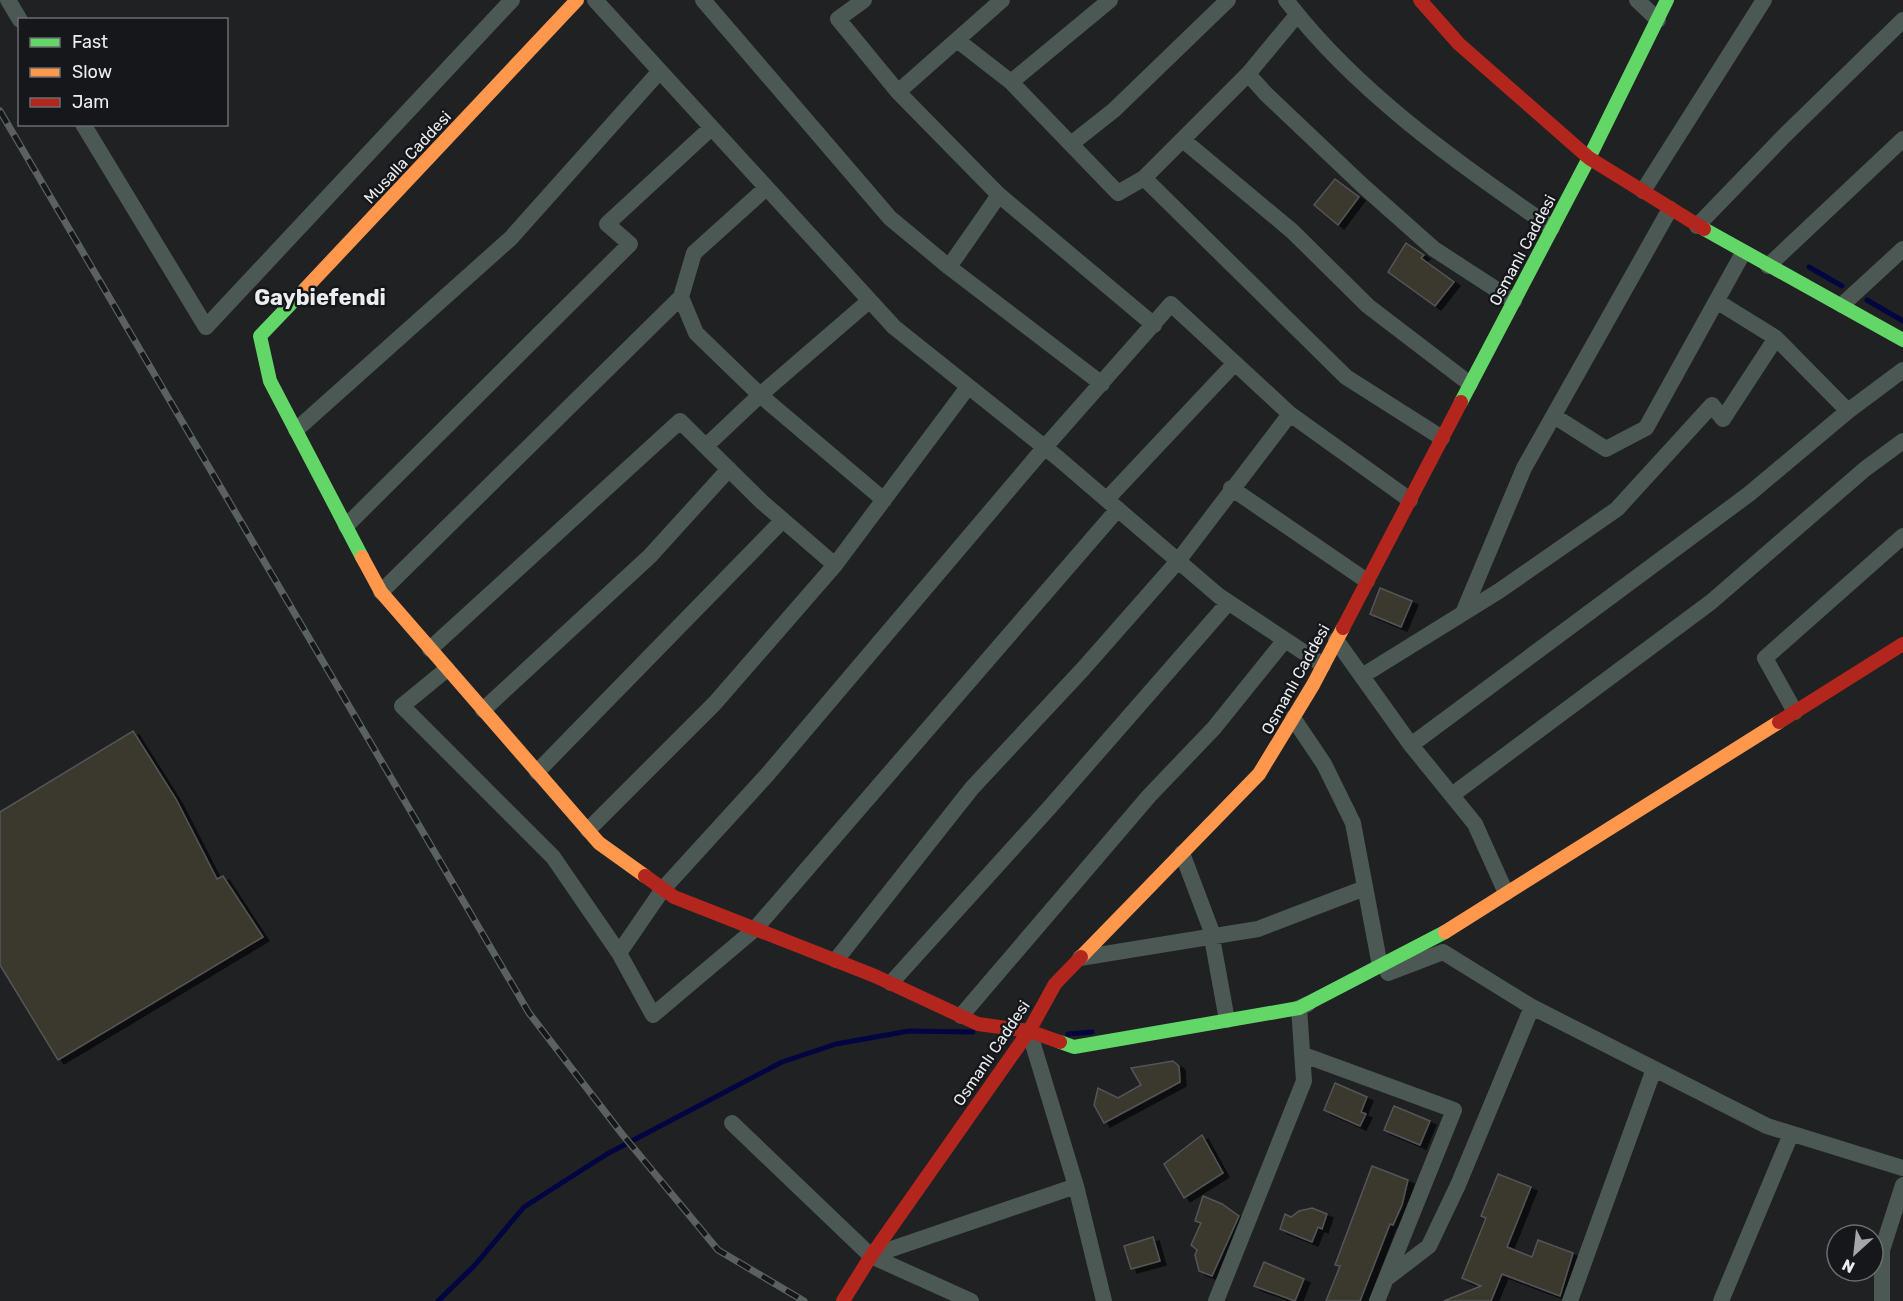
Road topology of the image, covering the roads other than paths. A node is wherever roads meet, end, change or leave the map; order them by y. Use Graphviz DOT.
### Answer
graph roads {
  1 [pos="8,0"];
  2 [pos="512,0"];
  3 [pos="577,0"];
  4 [pos="595,0"];
  5 [pos="703,0"];
  6 [pos="864,0"];
  7 [pos="1002,0"];
  8 [pos="1110,0"];
  9 [pos="1228,0"];
  10 [pos="1286,0"];
  11 [pos="1420,0"];
  12 [pos="1637,0"];
  13 [pos="1667,0"];
  14 [pos="1764,0"];
  15 [pos="1297,15"];
  16 [pos="19,18"];
  17 [pos="1658,20"];
  18 [pos="1903,20"];
  19 [pos="957,40"];
  20 [pos="659,72"];
  21 [pos="1248,74"];
  22 [pos="1011,82"];
  23 [pos="898,92"];
  24 [pos="84,126"];
  25 [pos="710,129"];
  26 [pos="1903,139"];
  27 [pos="1183,140"];
  28 [pos="1071,144"];
  29 [pos="1589,158"];
  30 [pos="1144,178"];
  31 [pos="765,189"];
  32 [pos="1643,191"];
  33 [pos="999,195"];
  34 [pos="1670,209"];
  35 [pos="1697,226"];
  36 [pos="1552,228"];
  37 [pos="1903,249"];
  38 [pos="1743,253"];
  39 [pos="1768,266"];
  40 [pos="949,267"];
  41 [pos="681,297"];
  42 [pos="869,301"];
  43 [pos="1514,301"];
  44 [pos="1718,302"];
  45 [pos="1842,305"];
  46 [pos="1154,325"];
  47 [pos="1776,339"];
  48 [pos="1903,340"];
  49 [pos="1235,363"];
  50 [pos="1903,370"];
  51 [pos="1102,384"];
  52 [pos="1470,384"];
  53 [pos="968,387"];
  54 [pos="760,395"];
  55 [pos="1848,411"];
  56 [pos="1290,414"];
  57 [pos="1554,416"];
  58 [pos="296,430"];
  59 [pos="1442,438"];
  60 [pos="1903,441"];
  61 [pos="706,446"];
  62 [pos="1045,447"];
  63 [pos="729,469"];
  64 [pos="1231,488"];
  65 [pos="884,500"];
  66 [pos="1410,500"];
  67 [pos="1112,504"];
  68 [pos="783,520"];
  69 [pos="346,526"];
  70 [pos="1903,536"];
  71 [pos="1178,561"];
  72 [pos="835,565"];
  73 [pos="1367,581"];
  74 [pos="381,592"];
  75 [pos="1228,603"];
  76 [pos="1463,614"];
  77 [pos="1285,640"];
  78 [pos="1336,640"];
  79 [pos="1903,644"];
  80 [pos="430,649"];
  81 [pos="1323,665"];
  82 [pos="447,669"];
  83 [pos="1362,676"];
  84 [pos="483,710"];
  85 [pos="1796,712"];
  86 [pos="1293,718"];
  87 [pos="1411,745"];
  88 [pos="537,772"];
  89 [pos="1452,795"];
  90 [pos="588,830"];
  91 [pos="1182,853"];
  92 [pos="1365,888"];
  93 [pos="663,889"];
  94 [pos="1506,893"];
  95 [pos="755,929"];
  96 [pos="1212,937"];
  97 [pos="619,953"];
  98 [pos="1080,958"];
  99 [pos="836,960"];
  100 [pos="1380,966"];
  101 [pos="891,983"];
  102 [pos="1532,1007"];
  103 [pos="1299,1008"];
  104 [pos="961,1016"];
  105 [pos="1227,1020"];
  106 [pos="1029,1031"];
  107 [pos="1304,1055"];
  108 [pos="1654,1069"];
  109 [pos="732,1123"];
  110 [pos="1791,1134"];
  111 [pos="1903,1168"];
  112 [pos="1903,1185"];
  113 [pos="1076,1186"];
  114 [pos="871,1256"];
  115 [pos="1386,1279"];
  116 [pos="843,1301"];
  117 [pos="971,1301"];
  118 [pos="1104,1301"];
  119 [pos="1216,1301"];
  120 [pos="1377,1301"];
  121 [pos="1570,1301"];
  122 [pos="1721,1301"];
  123 [pos="1882,1301"];
  1 -- 16 [label="street"];
  2 -- 24 [label="street"];
  3 -- 58 [label="street, Musalla Caddesi"];
  4 -- 20 [label="street"];
  5 -- 40 [label="street"];
  6 -- 23 [label="street"];
  7 -- 19 [label="street"];
  8 -- 22 [label="street"];
  9 -- 28 [label="street"];
  10 -- 15 [label="street"];
  11 -- 29 [label="street"];
  12 -- 17 [label="street"];
  13 -- 17 [label="street, Osmanlı Caddesi"];
  14 -- 32 [label="street"];
  15 -- 21 [label="street"];
  15 -- 36 [label="street"];
  17 -- 29 [label="street, Osmanlı Caddesi"];
  18 -- 35 [label="street"];
  19 -- 22 [label="street"];
  19 -- 23 [label="street"];
  20 -- 25 [label="street"];
  20 -- 58 [label="street"];
  21 -- 27 [label="street"];
  21 -- 43 [label="street"];
  22 -- 28 [label="street"];
  23 -- 33 [label="street"];
  25 -- 31 [label="street"];
  25 -- 69 [label="street"];
  26 -- 39 [label="street"];
  27 -- 30 [label="street"];
  27 -- 52 [label="street"];
  28 -- 30 [label="street"];
  29 -- 32 [label="street"];
  29 -- 36 [label="street, Osmanlı Caddesi"];
  30 -- 59 [label="street"];
  31 -- 41 [label="street"];
  31 -- 42 [label="street"];
  32 -- 34 [label="street"];
  33 -- 40 [label="street"];
  33 -- 46 [label="street"];
  34 -- 35 [label="street"];
  34 -- 57 [label="street"];
  35 -- 38 [label="street"];
  36 -- 43 [label="street, Osmanlı Caddesi"];
  37 -- 45 [label="street"];
  38 -- 39 [label="street"];
  38 -- 44 [label="street"];
  39 -- 45 [label="street"];
  40 -- 51 [label="street"];
  41 -- 54 [label="street"];
  41 -- 74 [label="street"];
  42 -- 53 [label="street"];
  42 -- 54 [label="street"];
  43 -- 52 [label="street, Osmanlı Caddesi"];
  44 -- 47 [label="street"];
  44 -- 57 [label="street"];
  45 -- 48 [label="street"];
  46 -- 49 [label="street"];
  46 -- 51 [label="street"];
  47 -- 55 [label="street"];
  47 -- 76 [label="street"];
  49 -- 56 [label="street"];
  49 -- 67 [label="street"];
  50 -- 55 [label="street"];
  51 -- 62 [label="street"];
  52 -- 59 [label="street, Osmanlı Caddesi"];
  53 -- 62 [label="street"];
  53 -- 65 [label="street"];
  54 -- 61 [label="street"];
  54 -- 65 [label="street"];
  55 -- 87 [label="street"];
  56 -- 64 [label="street"];
  56 -- 66 [label="street"];
  57 -- 76 [label="street"];
  58 -- 69 [label="street"];
  59 -- 66 [label="street, Osmanlı Caddesi"];
  60 -- 89 [label="street"];
  61 -- 63 [label="street"];
  61 -- 80 [label="street"];
  62 -- 67 [label="street"];
  62 -- 93 [label="street"];
  63 -- 68 [label="street"];
  63 -- 84 [label="street"];
  64 -- 71 [label="street"];
  64 -- 73 [label="street"];
  65 -- 72 [label="street"];
  66 -- 73 [label="street, Osmanlı Caddesi"];
  67 -- 71 [label="street"];
  67 -- 95 [label="street"];
  68 -- 72 [label="street"];
  68 -- 88 [label="street"];
  69 -- 74 [label="street"];
  70 -- 85 [label="street"];
  71 -- 75 [label="street"];
  71 -- 99 [label="street"];
  72 -- 90 [label="street"];
  73 -- 78 [label="street, Osmanlı Caddesi"];
  74 -- 80 [label="street"];
  75 -- 77 [label="street"];
  75 -- 101 [label="street"];
  76 -- 83 [label="street"];
  77 -- 81 [label="street"];
  77 -- 104 [label="street"];
  78 -- 81 [label="street, Osmanlı Caddesi"];
  78 -- 83 [label="street"];
  79 -- 85 [label="street"];
  80 -- 82 [label="street"];
  81 -- 86 [label="street, Osmanlı Caddesi"];
  82 -- 84 [label="street"];
  82 -- 97 [label="street"];
  83 -- 87 [label="street"];
  84 -- 88 [label="street"];
  85 -- 94 [label="street"];
  86 -- 91 [label="street, Osmanlı Caddesi"];
  86 -- 92 [label="street"];
  87 -- 89 [label="street"];
  88 -- 90 [label="street"];
  89 -- 94 [label="street"];
  90 -- 93 [label="street"];
  91 -- 96 [label="street"];
  91 -- 98 [label="street, Osmanlı Caddesi"];
  92 -- 96 [label="street"];
  92 -- 100 [label="street"];
  93 -- 95 [label="street"];
  93 -- 97 [label="street"];
  94 -- 100 [label="street"];
  95 -- 97 [label="street"];
  95 -- 99 [label="street"];
  96 -- 98 [label="street"];
  96 -- 105 [label="street"];
  98 -- 106 [label="street, Osmanlı Caddesi"];
  99 -- 101 [label="street"];
  100 -- 103 [label="street"];
  101 -- 104 [label="street"];
  102 -- 103 [label="street"];
  102 -- 108 [label="street"];
  102 -- 115 [label="street"];
  103 -- 105 [label="street"];
  103 -- 107 [label="street"];
  104 -- 106 [label="street"];
  105 -- 106 [label="street"];
  106 -- 113 [label="street"];
  106 -- 114 [label="street, Osmanlı Caddesi"];
  107 -- 115 [label="street"];
  107 -- 119 [label="street"];
  108 -- 110 [label="street"];
  108 -- 121 [label="street"];
  109 -- 114 [label="street"];
  110 -- 111 [label="street"];
  110 -- 122 [label="street"];
  112 -- 123 [label="street"];
  113 -- 114 [label="street"];
  113 -- 118 [label="street"];
  114 -- 116 [label="street, Osmanlı Caddesi"];
  114 -- 117 [label="street"];
  115 -- 120 [label="street"];
}
